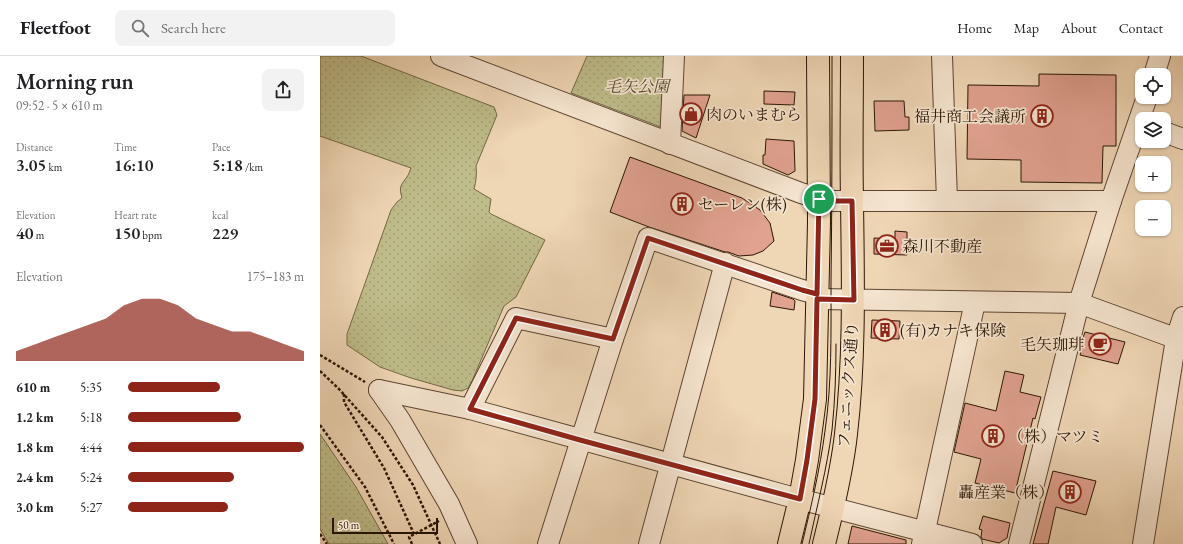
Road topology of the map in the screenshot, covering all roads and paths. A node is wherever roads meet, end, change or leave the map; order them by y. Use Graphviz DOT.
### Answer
graph roads {
  1 [pos="441,56"];
  2 [pos="674,56"];
  3 [pos="818,56"];
  4 [pos="852,56"];
  5 [pos="942,56"];
  6 [pos="1160,56"];
  7 [pos="462,60"];
  8 [pos="1156,68"];
  9 [pos="1171,135"];
  10 [pos="1135,137"];
  11 [pos="1183,139"];
  12 [pos="670,144"];
  13 [pos="819,199"];
  14 [pos="852,201"];
  15 [pos="947,201"];
  16 [pos="1110,201"];
  17 [pos="725,263"];
  18 [pos="817,296"];
  19 [pos="854,300"];
  20 [pos="974,302"];
  21 [pos="1079,303"];
  22 [pos="1183,317"];
  23 [pos="613,339"];
  24 [pos="1179,340"];
  25 [pos="320,355"];
  26 [pos="320,372"];
  27 [pos="379,390"];
  28 [pos="344,394"];
  29 [pos="470,409"];
  30 [pos="320,425"];
  31 [pos="580,440"];
  32 [pos="670,465"];
  33 [pos="800,499"];
  34 [pos="833,508"];
  35 [pos="453,514"];
  36 [pos="431,525"];
  37 [pos="320,534"];
  38 [pos="414,534"];
  39 [pos="924,538"];
  40 [pos="327,544"];
  41 [pos="394,544"];
  42 [pos="412,544"];
  43 [pos="440,544"];
  44 [pos="467,544"];
  45 [pos="548,544"];
  46 [pos="649,544"];
  47 [pos="789,544"];
  48 [pos="824,544"];
  49 [pos="972,544"];
  50 [pos="1019,544"];
  51 [pos="1143,544"];
  1 -- 7 [label="street"];
  2 -- 12 [label="street"];
  3 -- 13 [label="main road, フェニックス通り"];
  4 -- 14 [label="main road, フェニックス通り"];
  5 -- 15 [label="street"];
  6 -- 8 [label="street"];
  7 -- 12 [label="street"];
  9 -- 11 [label="street"];
  10 -- 16 [label="street"];
  12 -- 13 [label="street"];
  13 -- 14 [label="street"];
  13 -- 18 [label="main road, フェニックス通り"];
  14 -- 15 [label="street"];
  14 -- 19 [label="main road, フェニックス通り"];
  15 -- 16 [label="street"];
  16 -- 21 [label="street"];
  17 -- 18 [label="street"];
  17 -- 23 [label="street"];
  17 -- 32 [label="street"];
  18 -- 19 [label="street"];
  18 -- 33 [label="main road, フェニックス通り"];
  19 -- 20 [label="street"];
  19 -- 34 [label="main road, フェニックス通り"];
  20 -- 21 [label="street"];
  20 -- 39 [label="street"];
  21 -- 24 [label="street"];
  21 -- 50 [label="street"];
  22 -- 24 [label="street"];
  23 -- 29 [label="street"];
  23 -- 31 [label="street"];
  24 -- 51 [label="street"];
  25 -- 27 [label="path"];
  26 -- 28 [label="path"];
  27 -- 29 [label="street"];
  27 -- 35 [label="street"];
  28 -- 36 [label="path"];
  28 -- 38 [label="path"];
  29 -- 31 [label="street"];
  30 -- 41 [label="path"];
  31 -- 32 [label="street"];
  31 -- 45 [label="street"];
  32 -- 33 [label="street"];
  32 -- 46 [label="street"];
  33 -- 34 [label="street"];
  33 -- 47 [label="main road, フェニックス通り"];
  34 -- 39 [label="street"];
  34 -- 48 [label="main road, フェニックス通り"];
  35 -- 36 [label="path"];
  35 -- 44 [label="street"];
  36 -- 38 [label="path"];
  36 -- 43 [label="path"];
  37 -- 40 [label="path"];
  38 -- 42 [label="path"];
  39 -- 49 [label="street"];
}
